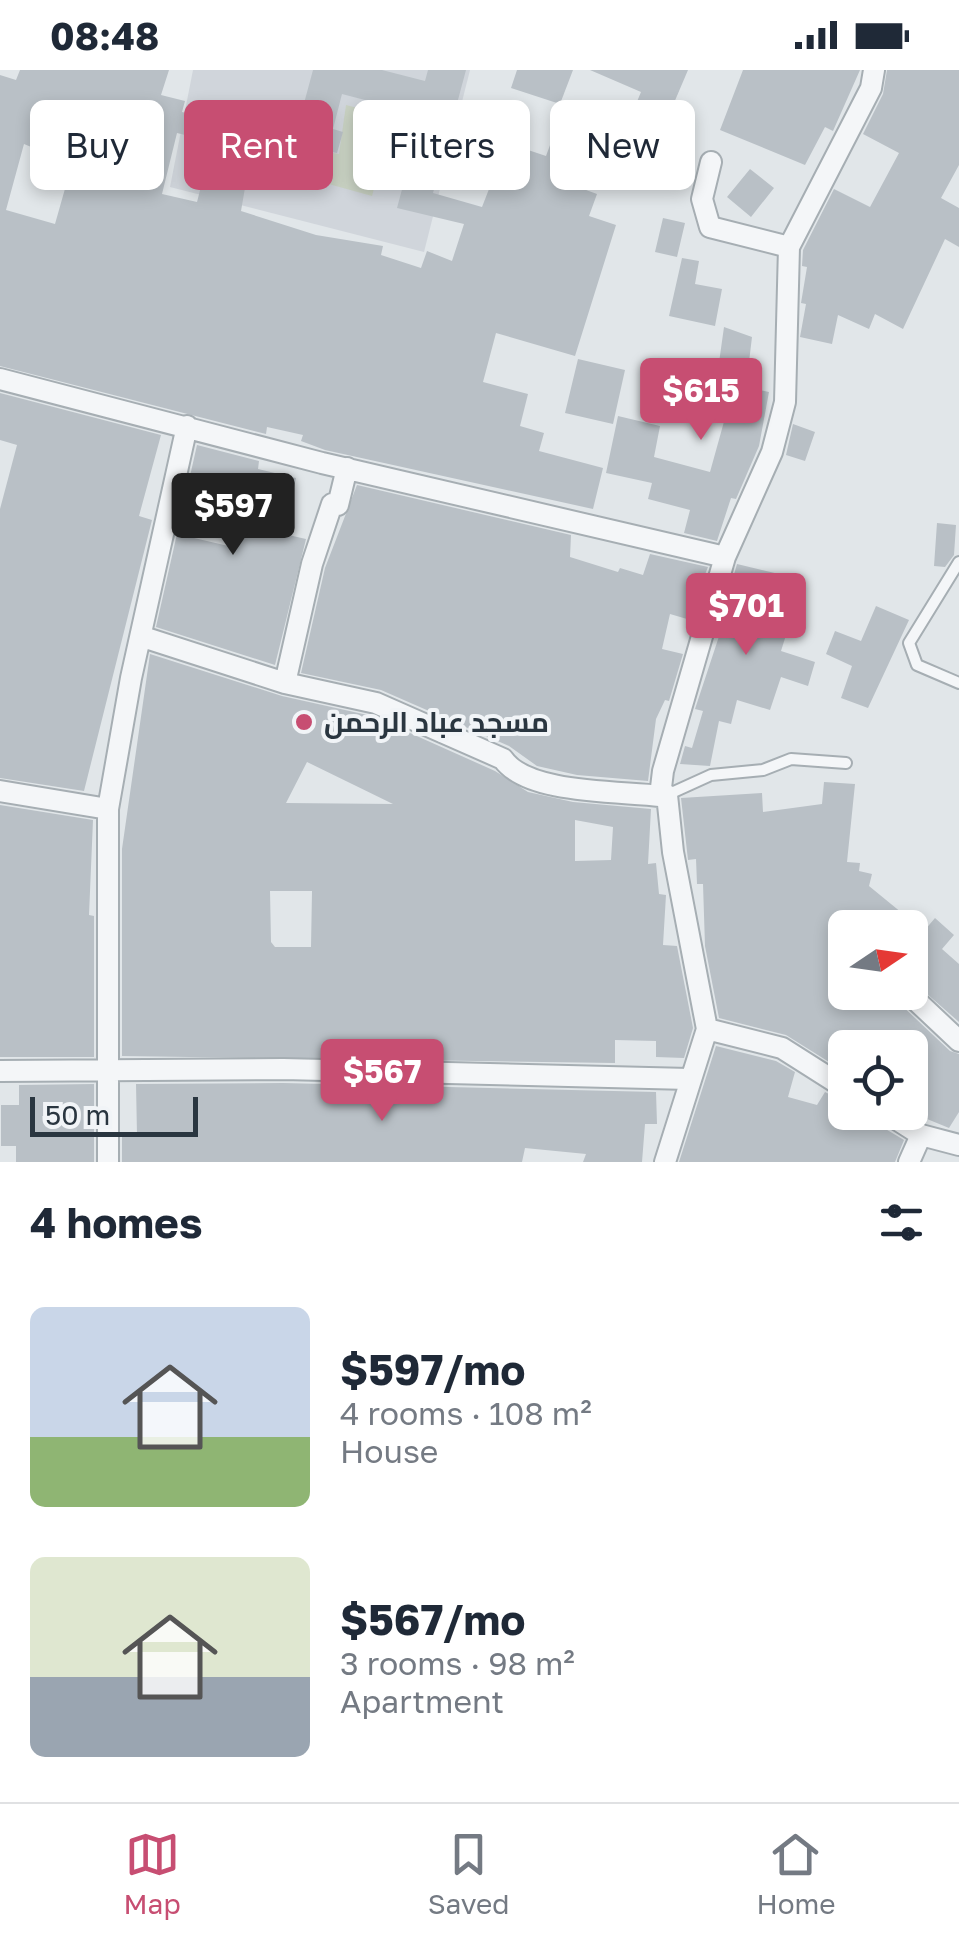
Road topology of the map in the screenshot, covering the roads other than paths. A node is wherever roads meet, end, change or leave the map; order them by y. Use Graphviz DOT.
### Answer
graph roads {
  1 [pos="874,70"];
  2 [pos="712,162"];
  3 [pos="790,247"];
  4 [pos="0,379"];
  5 [pos="187,426"];
  6 [pos="347,468"];
  7 [pos="725,557"];
  8 [pos="959,562"];
  9 [pos="142,638"];
  10 [pos="285,682"];
  11 [pos="959,683"];
  12 [pos="846,763"];
  13 [pos="0,792"];
  14 [pos="663,796"];
  15 [pos="108,809"];
  16 [pos="926,1010"];
  17 [pos="707,1029"];
  18 [pos="959,1041"];
  19 [pos="0,1071"];
  20 [pos="108,1072"];
  21 [pos="828,1077"];
  22 [pos="689,1079"];
  23 [pos="914,1130"];
  24 [pos="921,1134"];
  25 [pos="959,1145"];
  26 [pos="108,1162"];
  27 [pos="665,1162"];
  28 [pos="908,1162"];
  1 -- 3 [label="street"];
  2 -- 3 [label="street"];
  3 -- 7 [label="street"];
  4 -- 5 [label="street"];
  5 -- 6 [label="street"];
  5 -- 9 [label="street"];
  6 -- 7 [label="street"];
  6 -- 10 [label="street"];
  7 -- 14 [label="street"];
  8 -- 11 [label="lane"];
  9 -- 10 [label="street"];
  9 -- 15 [label="street"];
  10 -- 14 [label="street"];
  12 -- 14 [label="lane"];
  13 -- 15 [label="street"];
  14 -- 17 [label="street"];
  15 -- 20 [label="street"];
  16 -- 18 [label="street"];
  17 -- 21 [label="street"];
  17 -- 22 [label="street"];
  19 -- 20 [label="street"];
  20 -- 22 [label="street"];
  20 -- 26 [label="street"];
  22 -- 27 [label="street"];
  23 -- 24 [label="street"];
  24 -- 25 [label="street"];
  24 -- 28 [label="street"];
}
